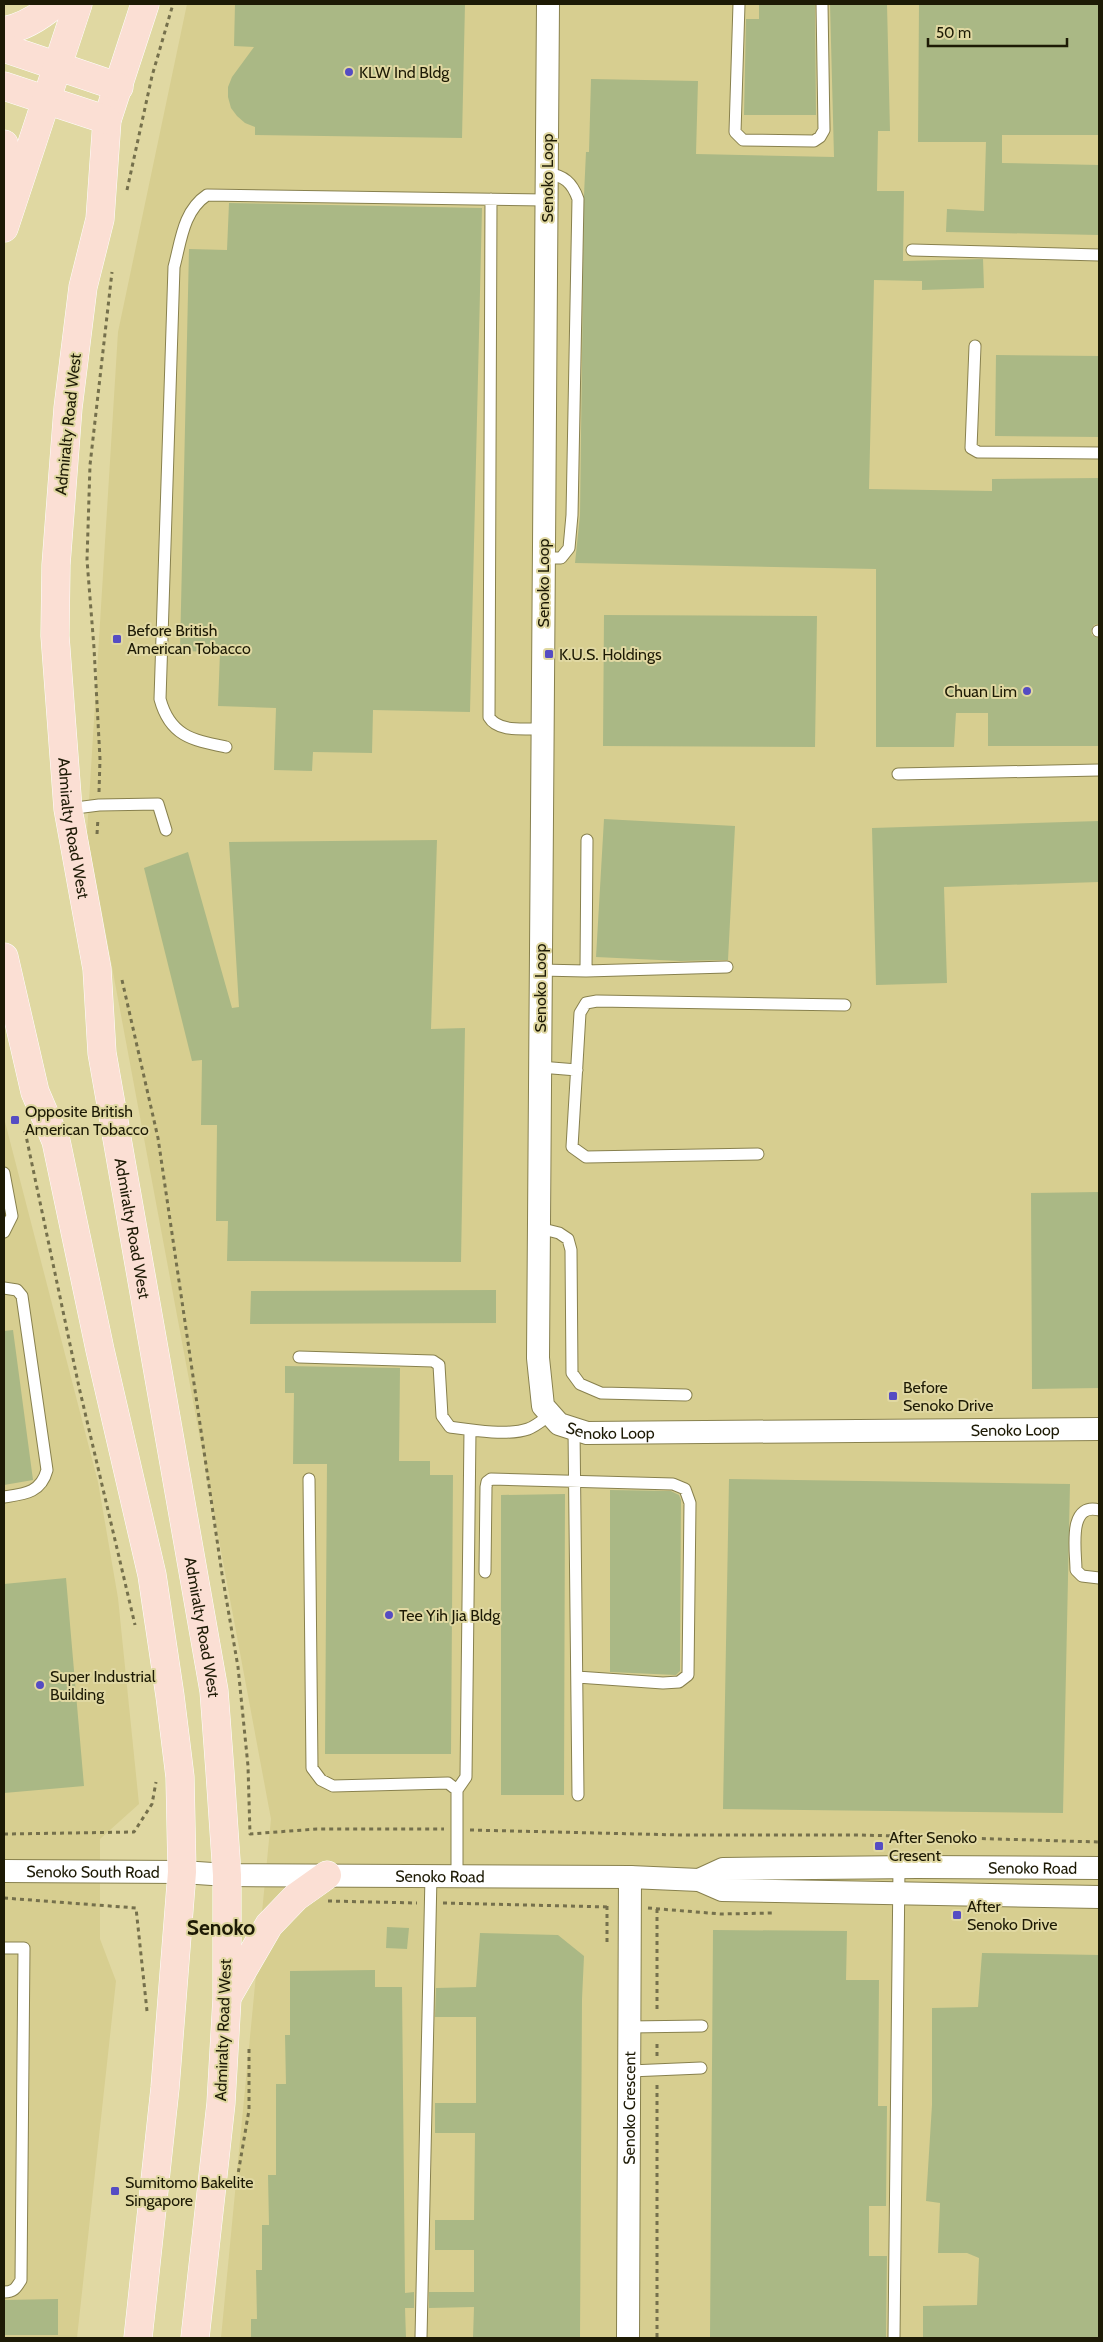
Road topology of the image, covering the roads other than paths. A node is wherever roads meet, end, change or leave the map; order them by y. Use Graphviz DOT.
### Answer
graph roads {
  1 [pos="55,4"];
  2 [pos="78,4"];
  3 [pos="145,4"];
  4 [pos="548,4"];
  5 [pos="739,4"];
  6 [pos="822,4"];
  7 [pos="4,31"];
  8 [pos="4,48"];
  9 [pos="58,67"];
  10 [pos="4,86"];
  11 [pos="118,87"];
  12 [pos="46,101"];
  13 [pos="107,120"];
  14 [pos="4,144"];
  15 [pos="547,173"];
  16 [pos="12,199"];
  17 [pos="491,199"];
  18 [pos="546,200"];
  19 [pos="4,228"];
  20 [pos="912,250"];
  21 [pos="1099,254"];
  22 [pos="975,346"];
  23 [pos="1099,453"];
  24 [pos="544,558"];
  25 [pos="542,729"];
  26 [pos="226,747"];
  27 [pos="1099,770"];
  28 [pos="898,774"];
  29 [pos="68,809"];
  30 [pos="166,830"];
  31 [pos="587,840"];
  32 [pos="4,957"];
  33 [pos="727,967"];
  34 [pos="540,970"];
  35 [pos="586,971"];
  36 [pos="845,1005"];
  37 [pos="540,1067"];
  38 [pos="577,1070"];
  39 [pos="758,1154"];
  40 [pos="4,1172"];
  41 [pos="539,1228"];
  42 [pos="4,1232"];
  43 [pos="4,1288"];
  44 [pos="300,1357"];
  45 [pos="686,1395"];
  46 [pos="551,1414"];
  47 [pos="574,1429"];
  48 [pos="1099,1429"];
  49 [pos="470,1430"];
  50 [pos="309,1479"];
  51 [pos="575,1481"];
  52 [pos="4,1496"];
  53 [pos="1099,1510"];
  54 [pos="485,1572"];
  55 [pos="1099,1578"];
  56 [pos="577,1677"];
  57 [pos="457,1790"];
  58 [pos="578,1795"];
  59 [pos="899,1867"];
  60 [pos="1099,1868"];
  61 [pos="4,1871"];
  62 [pos="182,1872"];
  63 [pos="228,1875"];
  64 [pos="457,1875"];
  65 [pos="431,1876"];
  66 [pos="630,1877"];
  67 [pos="699,1880"];
  68 [pos="325,1888"];
  69 [pos="898,1893"];
  70 [pos="1099,1897"];
  71 [pos="4,1948"];
  72 [pos="227,1998"];
  73 [pos="702,2026"];
  74 [pos="629,2027"];
  75 [pos="701,2068"];
  76 [pos="630,2071"];
  77 [pos="4,2292"];
  78 [pos="138,2338"];
  79 [pos="195,2338"];
  80 [pos="421,2338"];
  81 [pos="628,2338"];
  82 [pos="894,2338"];
  1 -- 7 [label="main road"];
  2 -- 9 [label="main road"];
  3 -- 11 [label="main road, Admiralty Road West"];
  4 -- 15 [label="street, Senoko Loop"];
  5 -- 6 [label="lane"];
  8 -- 9 [label="main road"];
  9 -- 11 [label="main road"];
  9 -- 12 [label="main road"];
  10 -- 12 [label="main road"];
  11 -- 13 [label="main road, Admiralty Road West"];
  12 -- 13 [label="main road"];
  12 -- 16 [label="main road"];
  13 -- 29 [label="main road, Admiralty Road West"];
  14 -- 16 [label="main road"];
  15 -- 18 [label="street, Senoko Loop"];
  15 -- 24 [label="lane"];
  16 -- 19 [label="main road"];
  17 -- 18 [label="lane"];
  17 -- 25 [label="lane"];
  17 -- 26 [label="lane"];
  18 -- 24 [label="street, Senoko Loop"];
  20 -- 21 [label="lane"];
  22 -- 23 [label="lane"];
  24 -- 25 [label="street, Senoko Loop"];
  25 -- 34 [label="street, Senoko Loop"];
  27 -- 28 [label="lane"];
  29 -- 30 [label="lane"];
  29 -- 63 [label="main road, Admiralty Road West"];
  31 -- 35 [label="lane"];
  32 -- 62 [label="main road"];
  33 -- 35 [label="lane"];
  34 -- 35 [label="lane"];
  34 -- 37 [label="street, Senoko Loop"];
  36 -- 38 [label="lane"];
  37 -- 38 [label="lane"];
  37 -- 41 [label="street, Senoko Loop"];
  38 -- 39 [label="lane"];
  40 -- 42 [label="lane"];
  41 -- 45 [label="lane"];
  41 -- 46 [label="street, Senoko Loop"];
  43 -- 52 [label="lane"];
  44 -- 49 [label="lane"];
  46 -- 47 [label="street, Senoko Loop"];
  46 -- 49 [label="lane"];
  47 -- 48 [label="street, Senoko Loop"];
  47 -- 51 [label="lane"];
  49 -- 57 [label="lane"];
  50 -- 57 [label="lane"];
  51 -- 54 [label="lane"];
  51 -- 56 [label="lane"];
  51 -- 56 [label="lane"];
  53 -- 55 [label="lane"];
  56 -- 58 [label="lane"];
  57 -- 64 [label="lane"];
  59 -- 60 [label="street, Senoko Road"];
  59 -- 67 [label="street, Senoko Road"];
  59 -- 69 [label="lane"];
  61 -- 62 [label="street, Senoko South Road"];
  62 -- 63 [label="street, Senoko Road"];
  62 -- 78 [label="main road"];
  63 -- 68 [label="street, Senoko Road"];
  63 -- 72 [label="main road, Admiralty Road West"];
  64 -- 65 [label="street, Senoko Road"];
  64 -- 66 [label="street, Senoko Road"];
  65 -- 68 [label="street, Senoko Road"];
  65 -- 80 [label="lane"];
  66 -- 67 [label="street, Senoko Road"];
  66 -- 74 [label="street, Senoko Crescent"];
  67 -- 69 [label="street, Senoko Road"];
  68 -- 72 [label="main road"];
  69 -- 70 [label="street, Senoko Road"];
  69 -- 82 [label="lane"];
  71 -- 77 [label="lane"];
  72 -- 79 [label="main road, Admiralty Road West"];
  73 -- 74 [label="lane"];
  74 -- 76 [label="street, Senoko Crescent"];
  75 -- 76 [label="lane"];
  76 -- 81 [label="street, Senoko Crescent"];
}
